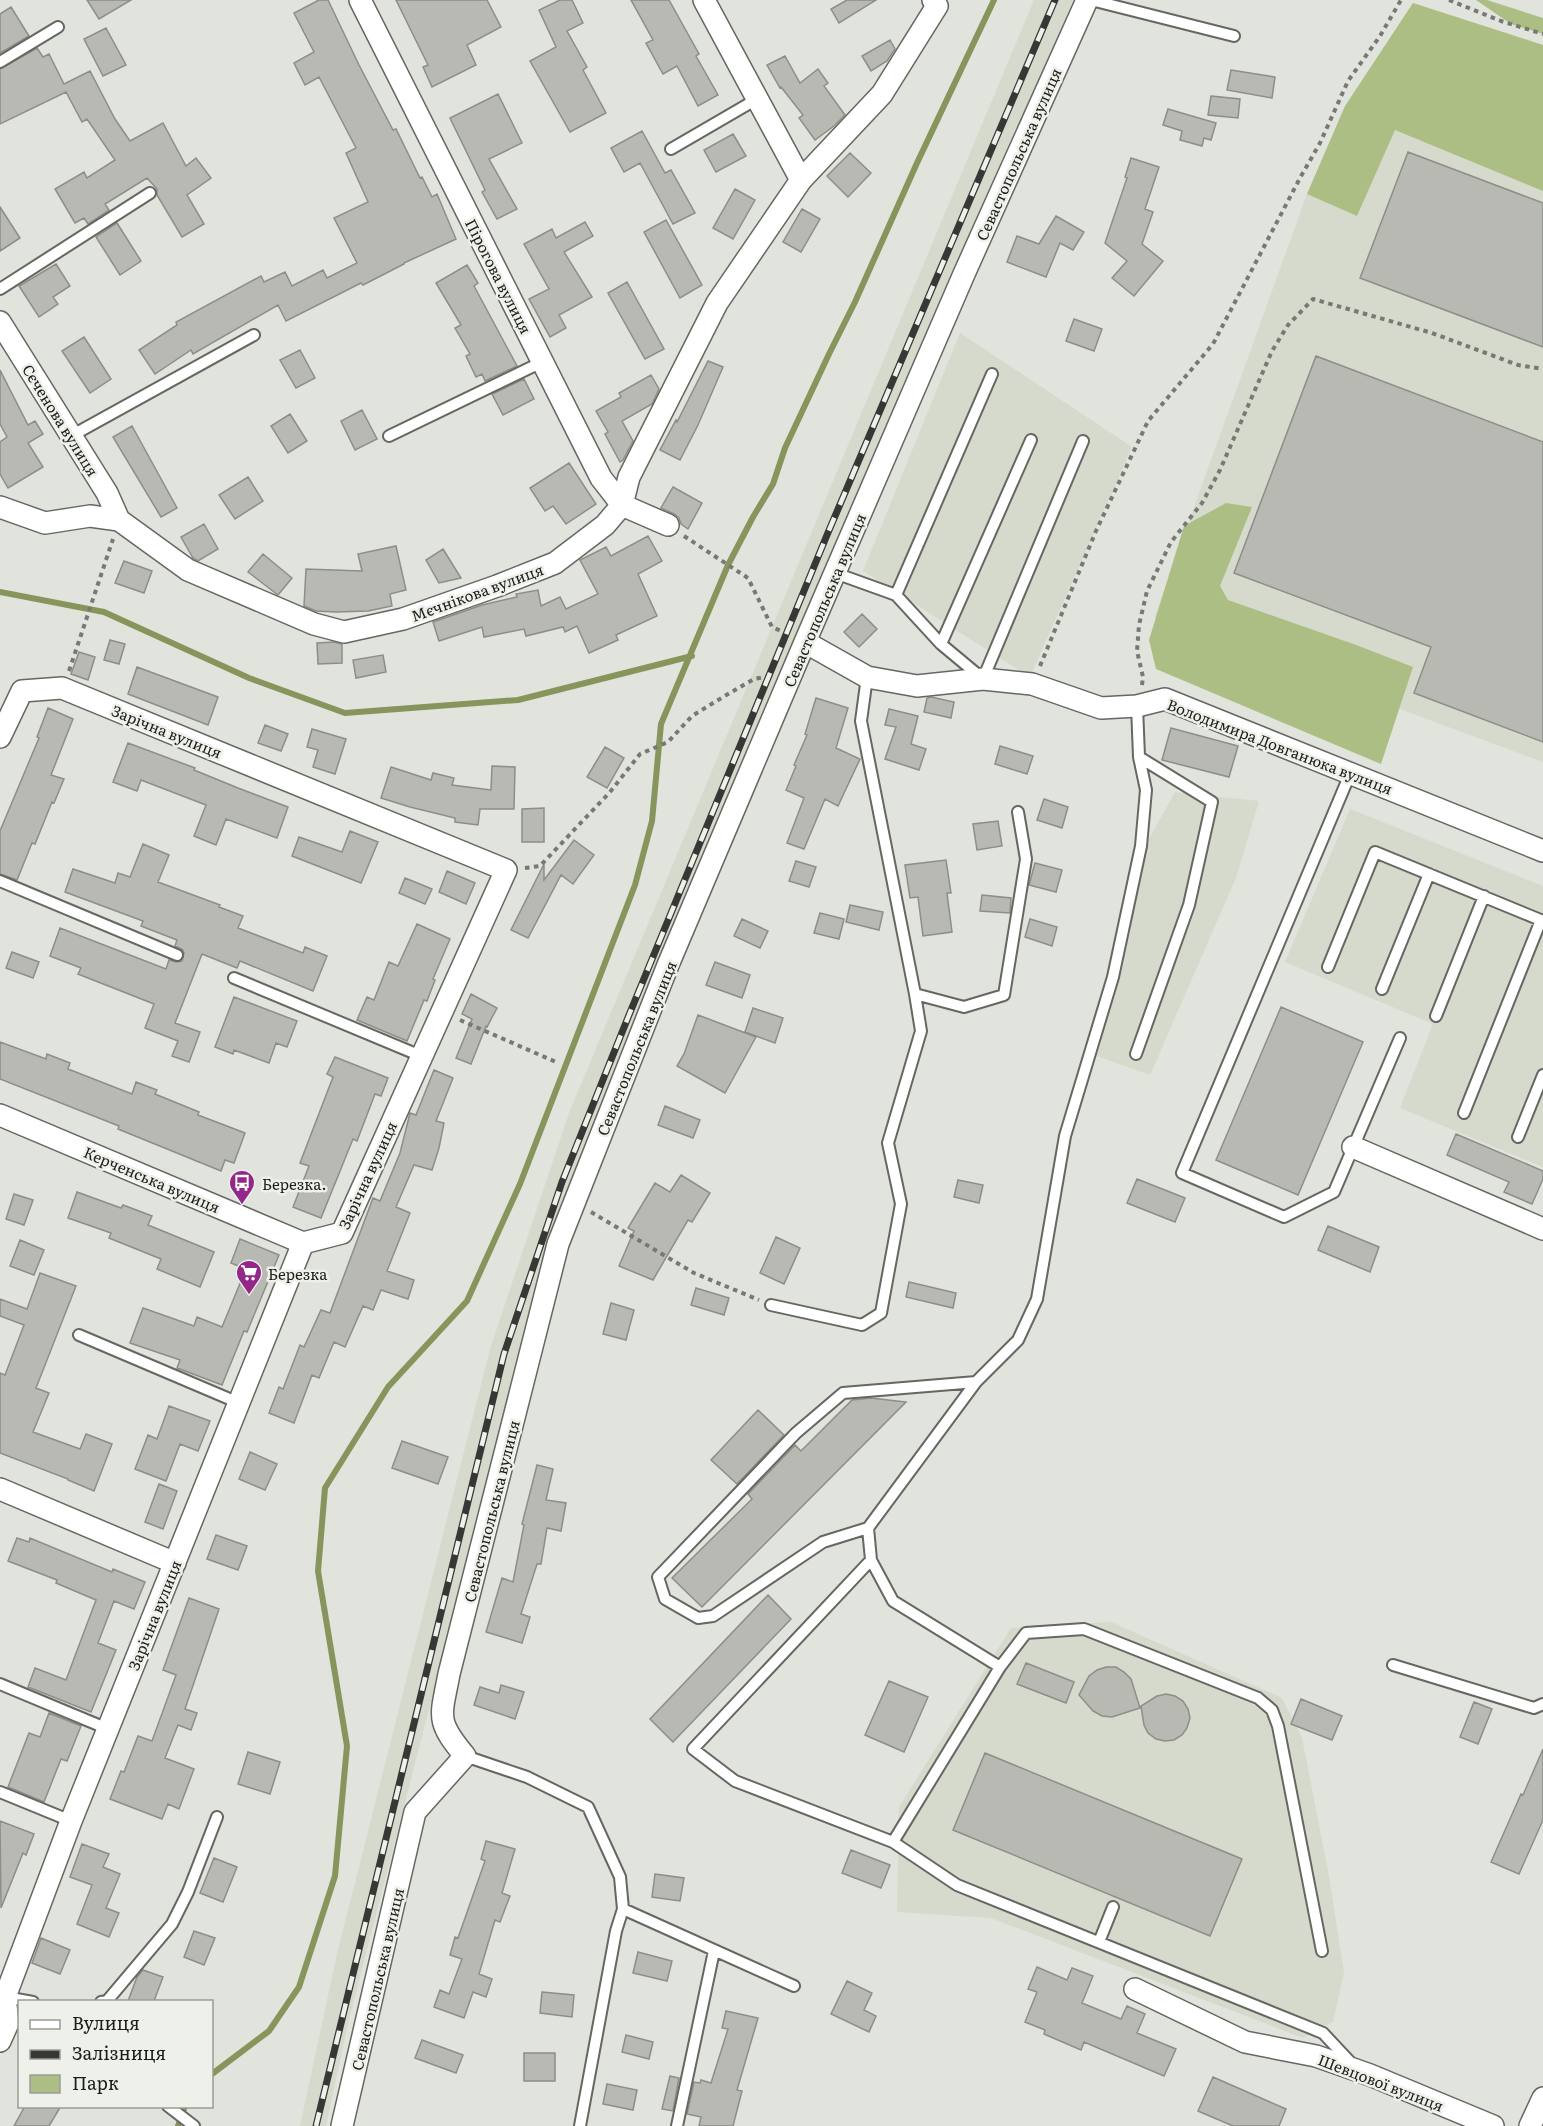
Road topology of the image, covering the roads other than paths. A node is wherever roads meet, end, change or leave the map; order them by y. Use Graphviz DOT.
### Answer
graph roads {
  1 [pos="360,0"];
  2 [pos="704,0"];
  3 [pos="1089,0"];
  4 [pos="935,3"];
  5 [pos="58,27"];
  6 [pos="1234,36"];
  7 [pos="0,62"];
  8 [pos="757,99"];
  9 [pos="671,149"];
  10 [pos="801,180"];
  11 [pos="150,193"];
  12 [pos="0,289"];
  13 [pos="0,322"];
  14 [pos="254,335"];
  15 [pos="542,362"];
  16 [pos="992,375"];
  17 [pos="71,436"];
  18 [pos="389,436"];
  19 [pos="1031,440"];
  20 [pos="1083,441"];
  21 [pos="622,505"];
  22 [pos="0,507"];
  23 [pos="119,520"];
  24 [pos="668,525"];
  25 [pos="835,573"];
  26 [pos="896,596"];
  27 [pos="805,642"];
  28 [pos="941,644"];
  29 [pos="867,677"];
  30 [pos="983,679"];
  31 [pos="1137,706"];
  32 [pos="0,737"];
  33 [pos="1139,758"];
  34 [pos="1350,774"];
  35 [pos="1018,812"];
  36 [pos="1543,851"];
  37 [pos="1429,874"];
  38 [pos="0,881"];
  39 [pos="1484,896"];
  40 [pos="1542,920"];
  41 [pos="177,955"];
  42 [pos="1328,967"];
  43 [pos="234,978"];
  44 [pos="1382,989"];
  45 [pos="915,994"];
  46 [pos="1436,1016"];
  47 [pos="1400,1038"];
  48 [pos="1136,1054"];
  49 [pos="421,1056"];
  50 [pos="1543,1075"];
  51 [pos="1464,1113"];
  52 [pos="0,1115"];
  53 [pos="1518,1137"];
  54 [pos="1353,1147"];
  55 [pos="1543,1229"];
  56 [pos="303,1243"];
  57 [pos="771,1305"];
  58 [pos="79,1335"];
  59 [pos="976,1382"];
  60 [pos="239,1402"];
  61 [pos="0,1489"];
  62 [pos="868,1528"];
  63 [pos="871,1560"];
  64 [pos="175,1563"];
  65 [pos="1393,1665"];
  66 [pos="1000,1667"];
  67 [pos="0,1684"];
  68 [pos="1543,1704"];
  69 [pos="108,1729"];
  70 [pos="465,1756"];
  71 [pos="0,1792"];
  72 [pos="217,1817"];
  73 [pos="71,1821"];
  74 [pos="893,1842"];
  75 [pos="1113,1907"];
  76 [pos="623,1909"];
  77 [pos="1099,1942"];
  78 [pos="714,1951"];
  79 [pos="1322,1951"];
  80 [pos="794,1986"];
  81 [pos="1135,1989"];
  82 [pos="8,1999"];
  83 [pos="108,2000"];
  84 [pos="0,2041"];
  85 [pos="1358,2071"];
  86 [pos="1543,2098"];
  87 [pos="171,2108"];
  88 [pos="191,2124"];
  89 [pos="342,2126"];
  90 [pos="580,2126"];
  91 [pos="677,2126"];
  92 [pos="1493,2126"];
  93 [pos="1530,2126"];
  1 -- 15 [label="street, Пірогова вулиця"];
  2 -- 8 [label="street"];
  3 -- 6 [label="lane"];
  3 -- 25 [label="street, Севастопольська вулиця"];
  4 -- 10 [label="street, Мєчнікова вулиця"];
  5 -- 7 [label="lane"];
  8 -- 9 [label="lane"];
  8 -- 10 [label="street"];
  10 -- 21 [label="street, Мєчнікова вулиця"];
  11 -- 12 [label="lane"];
  13 -- 17 [label="street, Сєченова вулиця"];
  14 -- 17 [label="lane"];
  15 -- 18 [label="lane"];
  15 -- 21 [label="street, Пірогова вулиця"];
  16 -- 26 [label="lane"];
  17 -- 23 [label="street, Сєченова вулиця"];
  19 -- 28 [label="lane"];
  20 -- 30 [label="lane"];
  21 -- 23 [label="street, Мєчнікова вулиця"];
  21 -- 24 [label="street, Пірогова вулиця"];
  22 -- 23 [label="street, Мєчнікова вулиця"];
  25 -- 26 [label="lane"];
  25 -- 27 [label="street, Севастопольська вулиця"];
  26 -- 28 [label="lane"];
  27 -- 29 [label="street, Володимира Довганюка вулиця"];
  27 -- 70 [label="street, Севастопольська вулиця"];
  28 -- 30 [label="lane"];
  29 -- 30 [label="street, Володимира Довганюка вулиця"];
  29 -- 45 [label="lane"];
  30 -- 31 [label="street, Володимира Довганюка вулиця"];
  31 -- 33 [label="lane"];
  31 -- 34 [label="street, Володимира Довганюка вулиця"];
  32 -- 49 [label="street, Зарічна вулиця"];
  33 -- 48 [label="lane"];
  33 -- 59 [label="lane"];
  34 -- 36 [label="street, Володимира Довганюка вулиця"];
  34 -- 54 [label="lane"];
  35 -- 45 [label="lane"];
  37 -- 39 [label="lane"];
  37 -- 42 [label="lane"];
  37 -- 44 [label="lane"];
  38 -- 41 [label="lane"];
  39 -- 40 [label="lane"];
  39 -- 46 [label="lane"];
  40 -- 51 [label="lane"];
  43 -- 49 [label="lane"];
  45 -- 57 [label="lane"];
  47 -- 54 [label="lane"];
  49 -- 56 [label="street, Зарічна вулиця"];
  50 -- 53 [label="lane"];
  52 -- 56 [label="street, Керченська вулиця"];
  54 -- 55 [label="street"];
  56 -- 60 [label="street, Зарічна вулиця"];
  58 -- 60 [label="lane"];
  59 -- 62 [label="lane"];
  59 -- 62 [label="lane"];
  60 -- 64 [label="street, Зарічна вулиця"];
  61 -- 64 [label="street"];
  62 -- 63 [label="lane"];
  63 -- 66 [label="lane"];
  63 -- 74 [label="lane"];
  64 -- 69 [label="street, Зарічна вулиця"];
  65 -- 68 [label="lane"];
  66 -- 74 [label="lane"];
  66 -- 79 [label="lane"];
  67 -- 69 [label="lane"];
  69 -- 73 [label="street, Зарічна вулиця"];
  70 -- 76 [label="lane"];
  70 -- 89 [label="street, Севастопольська вулиця"];
  71 -- 73 [label="lane"];
  72 -- 83 [label="lane"];
  73 -- 82 [label="street, Зарічна вулиця"];
  74 -- 77 [label="lane"];
  75 -- 77 [label="lane"];
  76 -- 78 [label="lane"];
  76 -- 90 [label="lane"];
  77 -- 85 [label="lane"];
  78 -- 80 [label="lane"];
  78 -- 91 [label="lane"];
  81 -- 85 [label="street, Шевцової вулиця"];
  82 -- 84 [label="street, Зарічна вулиця"];
  85 -- 92 [label="street, Шевцової вулиця"];
  86 -- 93 [label="street"];
  87 -- 88 [label="lane"];
}
